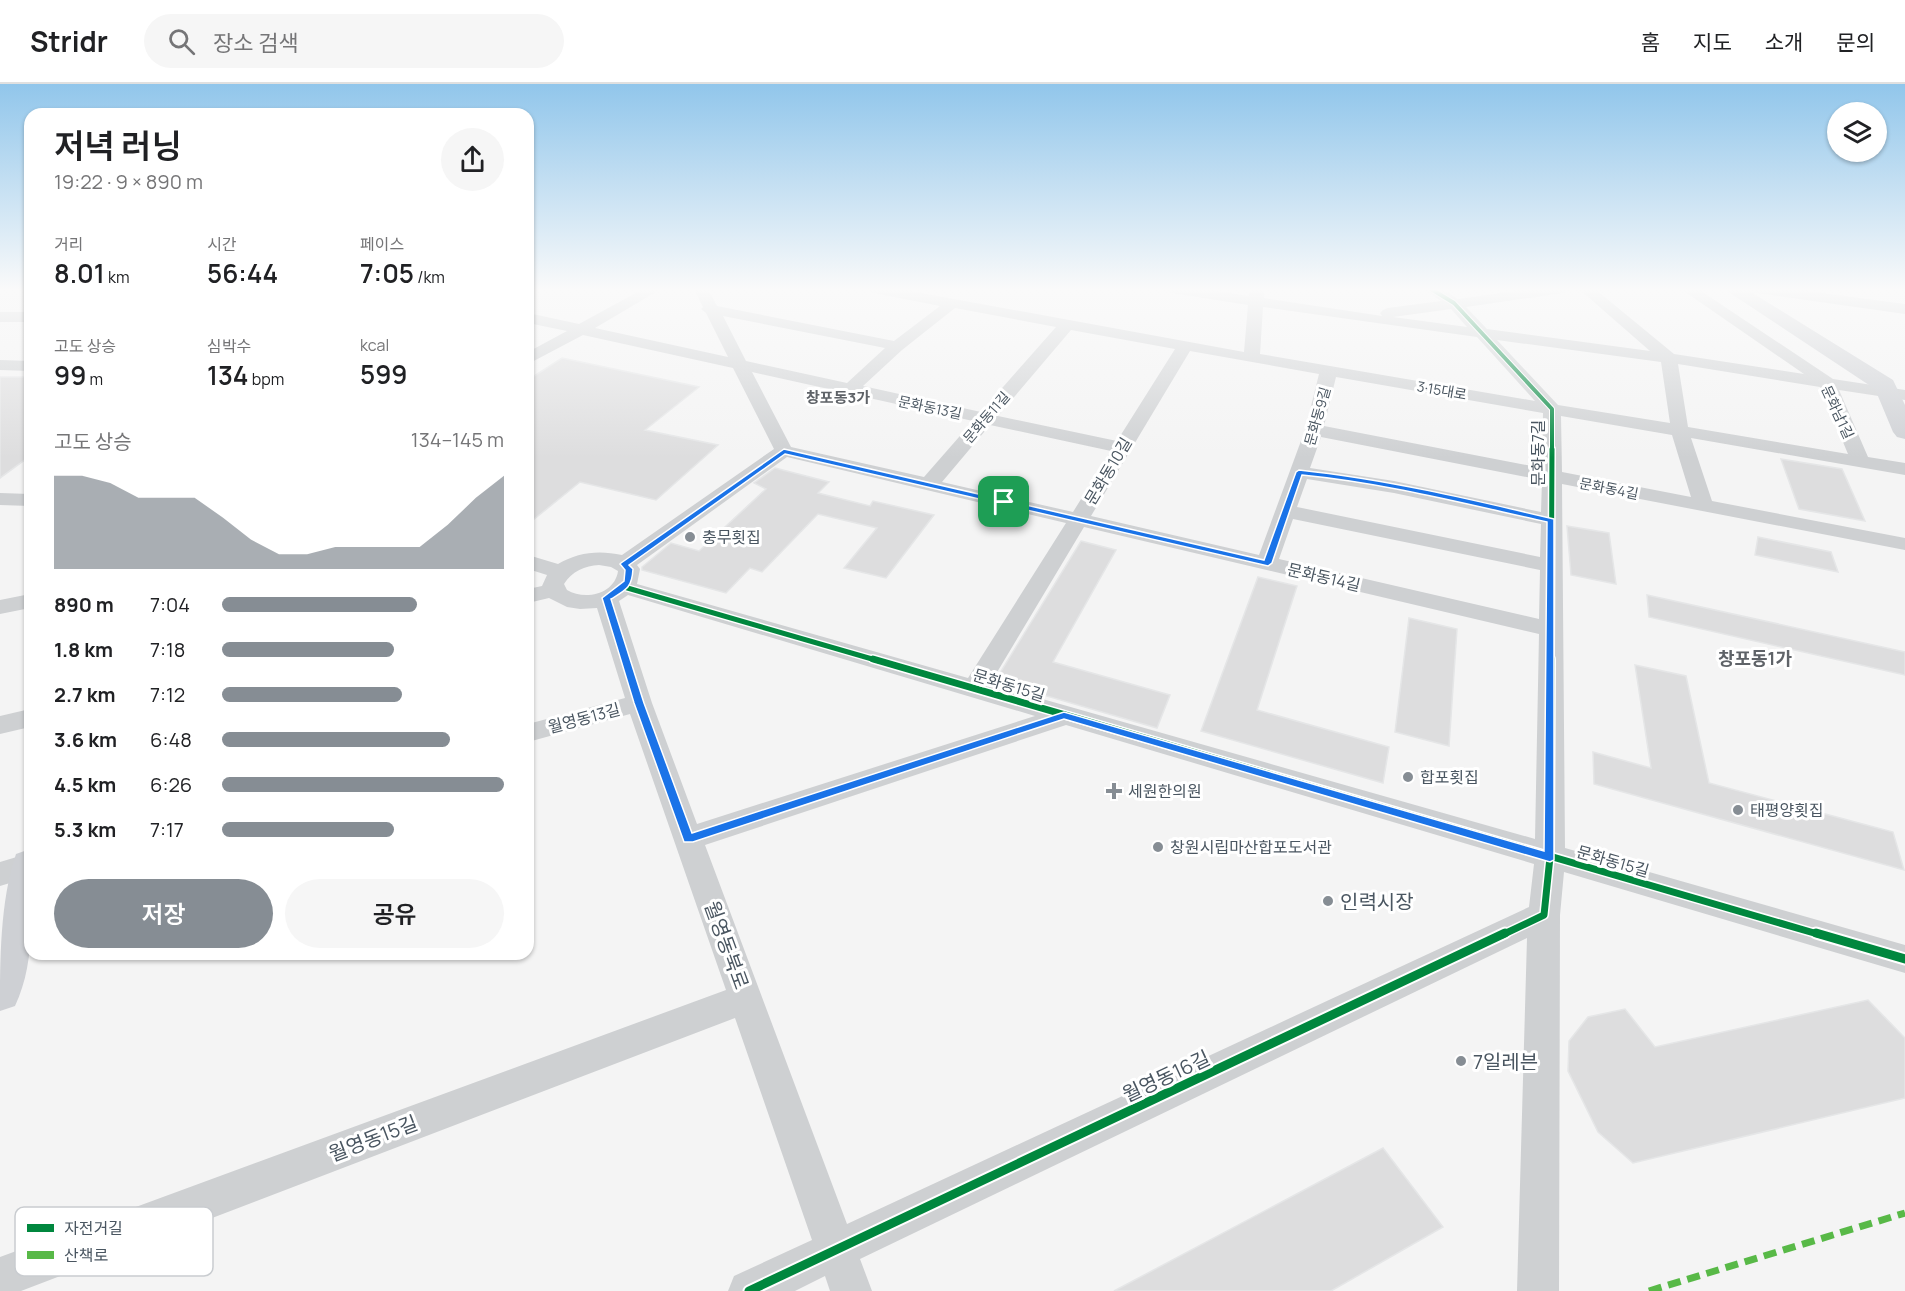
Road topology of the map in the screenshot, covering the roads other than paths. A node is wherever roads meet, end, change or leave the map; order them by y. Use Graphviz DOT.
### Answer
graph roads {
  1 [pos="553,345"];
  2 [pos="652,345"];
  3 [pos="728,345"];
  4 [pos="888,345"];
  5 [pos="1049,345"];
  6 [pos="1181,345"];
  7 [pos="1253,345"];
  8 [pos="1496,345"];
  9 [pos="1572,345"];
  10 [pos="1654,345"];
  11 [pos="1772,345"];
  12 [pos="1822,345"];
  13 [pos="1185,346"];
  14 [pos="896,347"];
  15 [pos="534,356"];
  16 [pos="1252,358"];
  17 [pos="1669,358"];
  18 [pos="738,364"];
  19 [pos="0,366"];
  20 [pos="24,366"];
  21 [pos="1329,370"];
  22 [pos="1827,382"];
  23 [pos="849,390"];
  24 [pos="1888,392"];
  25 [pos="1552,409"];
  26 [pos="985,419"];
  27 [pos="1314,430"];
  28 [pos="1680,432"];
  29 [pos="1905,432"];
  30 [pos="1121,448"];
  31 [pos="784,451"];
  32 [pos="1861,462"];
  33 [pos="1905,469"];
  34 [pos="1299,472"];
  35 [pos="1551,476"];
  36 [pos="929,484"];
  37 [pos="0,500"];
  38 [pos="24,500"];
  39 [pos="1704,506"];
  40 [pos="1286,511"];
  41 [pos="1079,520"];
  42 [pos="1551,520"];
  43 [pos="1905,544"];
  44 [pos="1268,563"];
  45 [pos="534,566"];
  46 [pos="1551,566"];
  47 [pos="557,581"];
  48 [pos="618,583"];
  49 [pos="0,591"];
  50 [pos="24,592"];
  51 [pos="534,593"];
  52 [pos="24,602"];
  53 [pos="0,607"];
  54 [pos="1551,630"];
  55 [pos="975,688"];
  56 [pos="639,703"];
  57 [pos="1064,716"];
  58 [pos="24,719"];
  59 [pos="0,725"];
  60 [pos="534,731"];
  61 [pos="688,839"];
  62 [pos="1550,857"];
  63 [pos="24,867"];
  64 [pos="0,874"];
  65 [pos="24,890"];
  66 [pos="1544,915"];
  67 [pos="1905,958"];
  68 [pos="0,992"];
  69 [pos="746,998"];
  70 [pos="189,1207"];
  71 [pos="838,1249"];
  72 [pos="15,1272"];
  73 [pos="0,1278"];
  74 [pos="749,1291"];
  75 [pos="851,1291"];
  76 [pos="1538,1291"];
  1 -- 15 [label="street"];
  2 -- 18 [label="street, 문화동13길"];
  3 -- 18 [label="street"];
  4 -- 14 [label="street"];
  5 -- 26 [label="street, 문화동11길"];
  6 -- 13 [label="street, 3·15대로"];
  7 -- 16 [label="street"];
  8 -- 25 [label="street"];
  9 -- 17 [label="street"];
  10 -- 17 [label="street"];
  11 -- 22 [label="street, 문화남1길"];
  12 -- 24 [label="main road"];
  13 -- 16 [label="street, 3·15대로"];
  13 -- 30 [label="street, 문화동10길"];
  14 -- 23 [label="street"];
  16 -- 21 [label="street, 3·15대로"];
  17 -- 22 [label="street"];
  17 -- 28 [label="street"];
  18 -- 23 [label="street, 문화동13길"];
  18 -- 31 [label="street"];
  19 -- 20 [label="street"];
  21 -- 25 [label="street, 3·15대로"];
  21 -- 27 [label="street, 문화동9길"];
  22 -- 24 [label="street"];
  22 -- 32 [label="street, 문화남1길"];
  23 -- 26 [label="street, 문화동13길"];
  24 -- 29 [label="main road"];
  25 -- 28 [label="street, 3·15대로"];
  25 -- 35 [label="street, 문화동7길"];
  26 -- 30 [label="street, 문화동13길"];
  26 -- 36 [label="street, 문화동11길"];
  27 -- 34 [label="street, 문화동9길"];
  27 -- 35 [label="street, 문화동4길"];
  28 -- 32 [label="street, 3·15대로"];
  28 -- 39 [label="street"];
  30 -- 41 [label="street, 문화동10길"];
  31 -- 36 [label="street, 문화동14길"];
  31 -- 48 [label="street"];
  32 -- 33 [label="street, 3·15대로"];
  34 -- 40 [label="street, 문화동9길"];
  34 -- 42 [label="street"];
  35 -- 39 [label="street, 문화동4길"];
  35 -- 42 [label="street, 문화동7길"];
  36 -- 41 [label="street, 문화동14길"];
  37 -- 38 [label="street"];
  39 -- 43 [label="street, 문화동4길"];
  40 -- 44 [label="street, 문화동9길"];
  40 -- 46 [label="street"];
  41 -- 44 [label="street, 문화동14길"];
  41 -- 55 [label="street, 문화동10길"];
  42 -- 46 [label="street, 문화동7길"];
  44 -- 54 [label="street, 문화동14길"];
  45 -- 47 [label="street"];
  46 -- 54 [label="street, 문화동7길"];
  47 -- 48 [label="street"];
  47 -- 48 [label="street, 문화동15길"];
  47 -- 51 [label="street"];
  48 -- 55 [label="street, 문화동15길"];
  48 -- 56 [label="street, 월영동북로"];
  49 -- 50 [label="street"];
  52 -- 53 [label="street"];
  54 -- 62 [label="street, 문화동7길"];
  55 -- 57 [label="street, 문화동15길"];
  56 -- 60 [label="street, 월영동13길"];
  56 -- 61 [label="street, 월영동북로"];
  57 -- 61 [label="street"];
  57 -- 62 [label="street, 문화동15길"];
  58 -- 59 [label="street"];
  61 -- 69 [label="street, 월영동북로"];
  62 -- 66 [label="street"];
  62 -- 67 [label="street, 문화동15길"];
  63 -- 64 [label="street"];
  65 -- 68 [label="main road"];
  66 -- 71 [label="street, 월영동16길"];
  66 -- 76 [label="street"];
  69 -- 70 [label="street, 월영동15길"];
  69 -- 71 [label="street, 월영동북로"];
  71 -- 74 [label="street, 월영동16길"];
  71 -- 75 [label="street, 월영동북로"];
  72 -- 73 [label="street, 월영동15길"];
}
